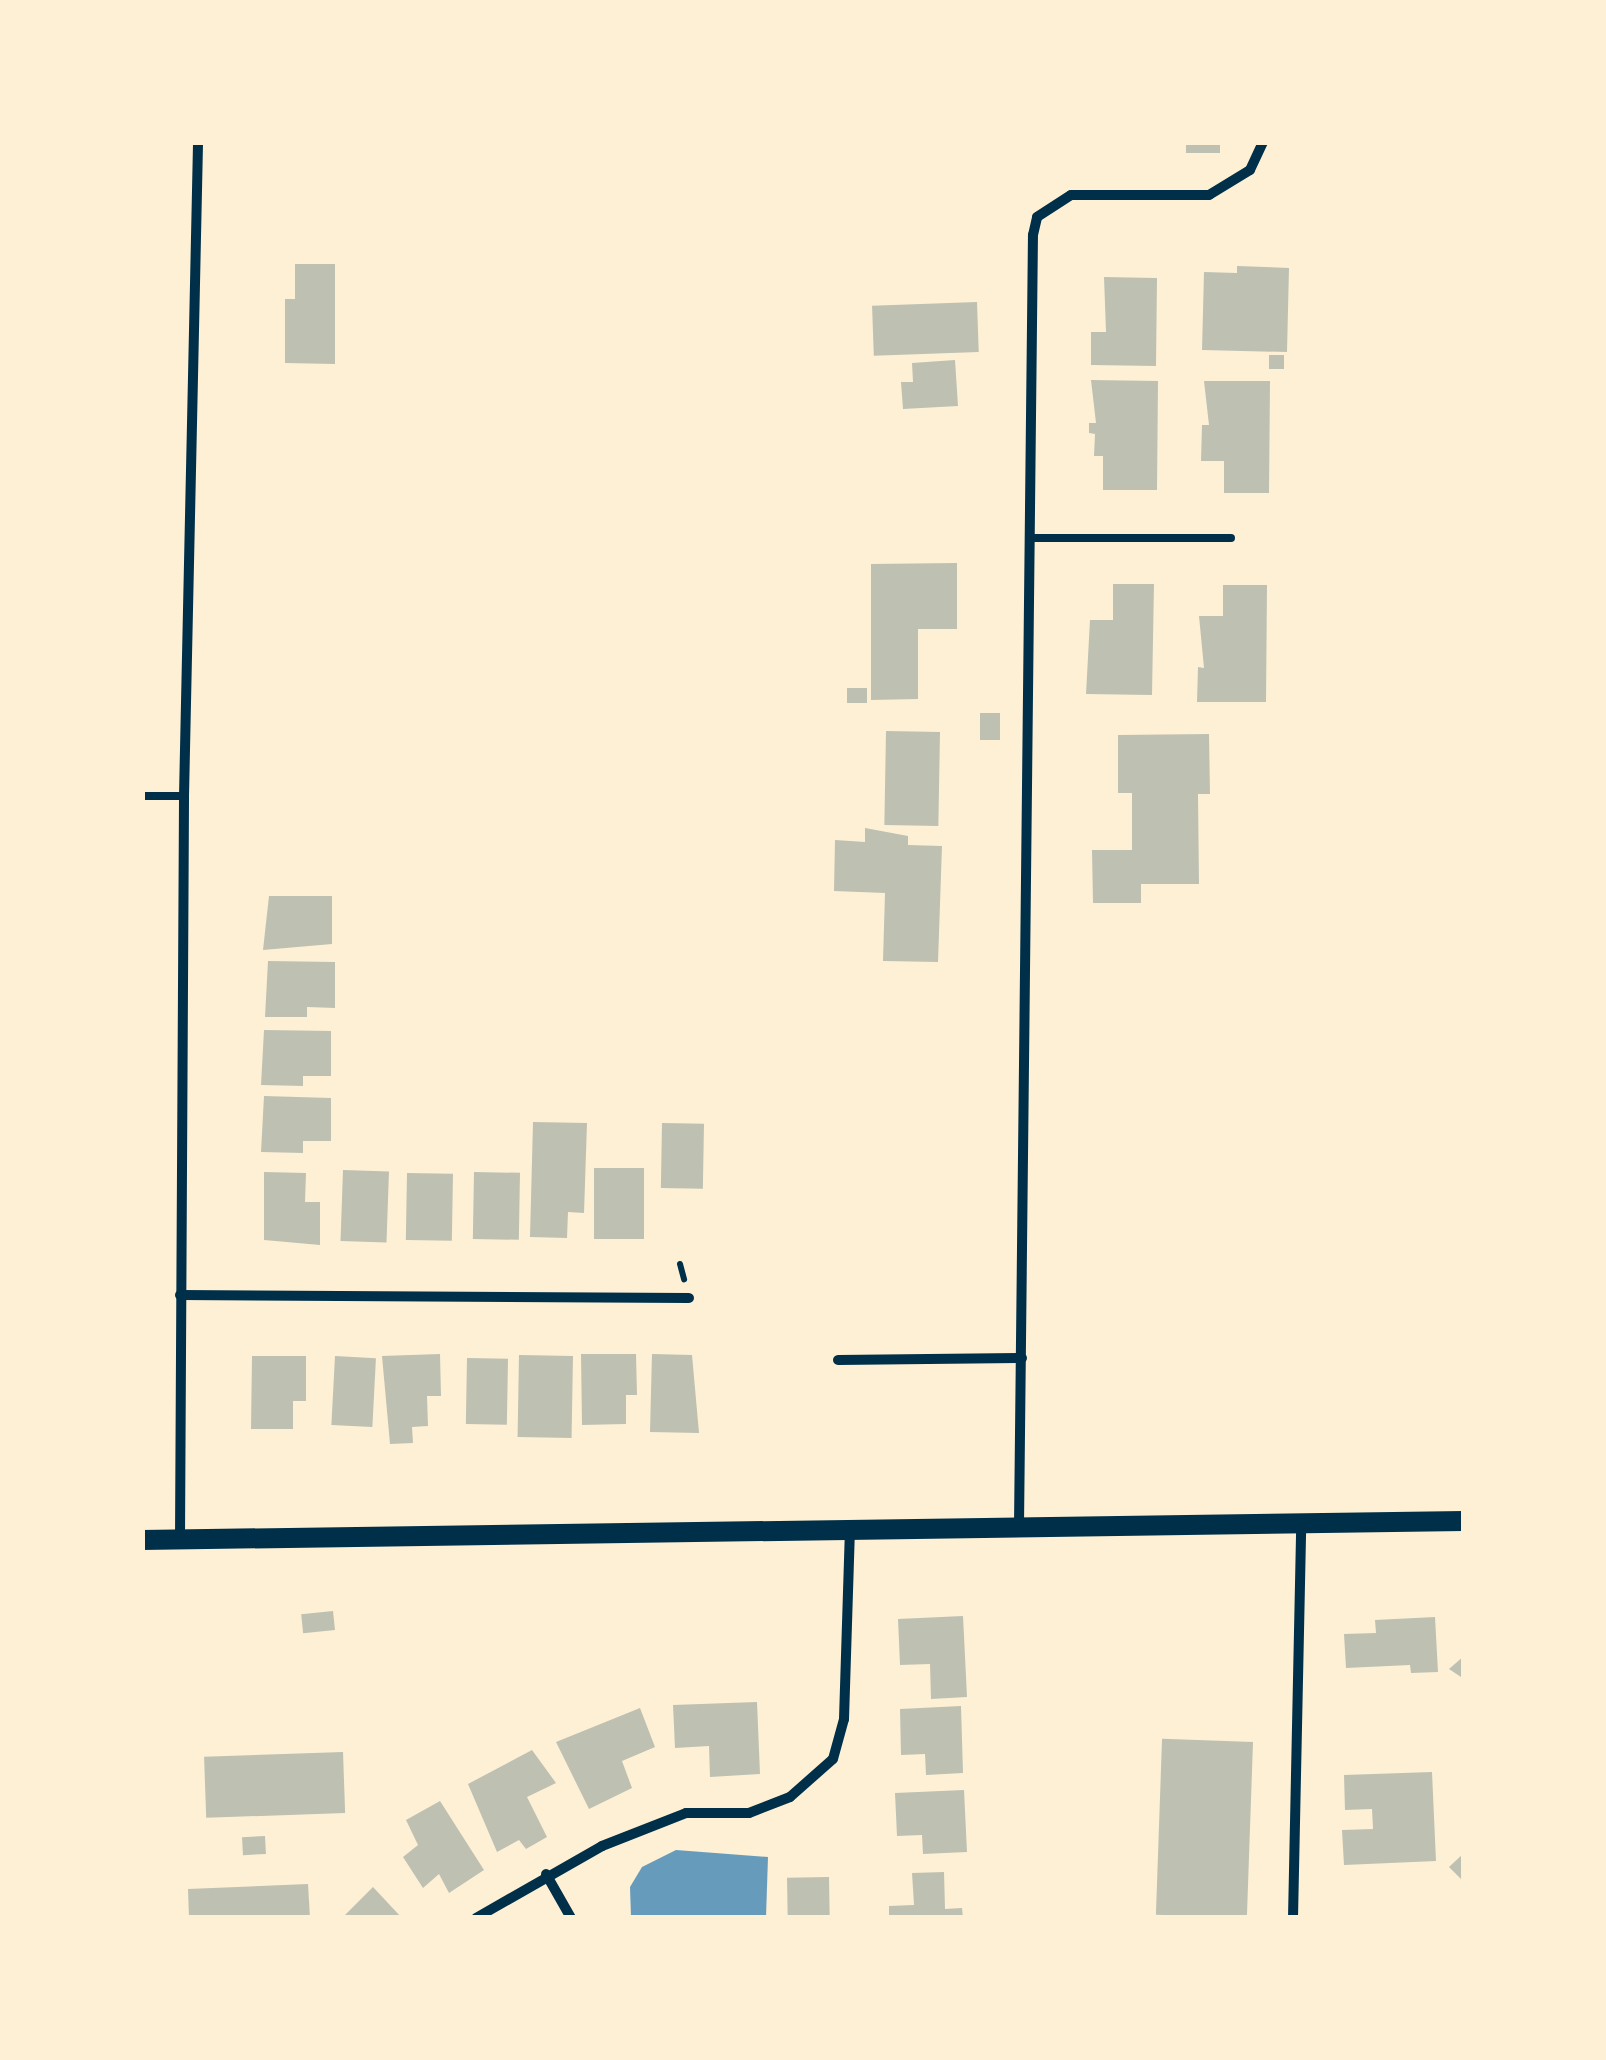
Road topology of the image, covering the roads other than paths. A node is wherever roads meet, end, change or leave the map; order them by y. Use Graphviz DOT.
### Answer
graph roads {
  1 [pos="198,142"];
  2 [pos="1264,142"];
  3 [pos="1031,538"];
  4 [pos="1230,538"];
  5 [pos="142,796"];
  6 [pos="184,796"];
  7 [pos="180,1295"];
  8 [pos="689,1298"];
  9 [pos="1022,1358"];
  10 [pos="838,1360"];
  11 [pos="1464,1521"];
  12 [pos="1301,1523"];
  13 [pos="1019,1526"];
  14 [pos="850,1529"];
  15 [pos="180,1539"];
  16 [pos="142,1540"];
  17 [pos="546,1874"];
  18 [pos="476,1918"];
  19 [pos="571,1918"];
  20 [pos="1293,1918"];
  1 -- 6 [label="street"];
  2 -- 3 [label="street"];
  3 -- 4 [label="lane"];
  3 -- 9 [label="street"];
  5 -- 6 [label="lane"];
  6 -- 7 [label="street"];
  7 -- 8 [label="street"];
  7 -- 15 [label="street"];
  9 -- 10 [label="street"];
  9 -- 13 [label="street"];
  11 -- 12 [label="main road"];
  12 -- 13 [label="main road"];
  12 -- 20 [label="street"];
  13 -- 14 [label="main road"];
  14 -- 15 [label="main road"];
  14 -- 17 [label="street"];
  15 -- 16 [label="main road"];
  17 -- 18 [label="street"];
  17 -- 19 [label="street"];
}
